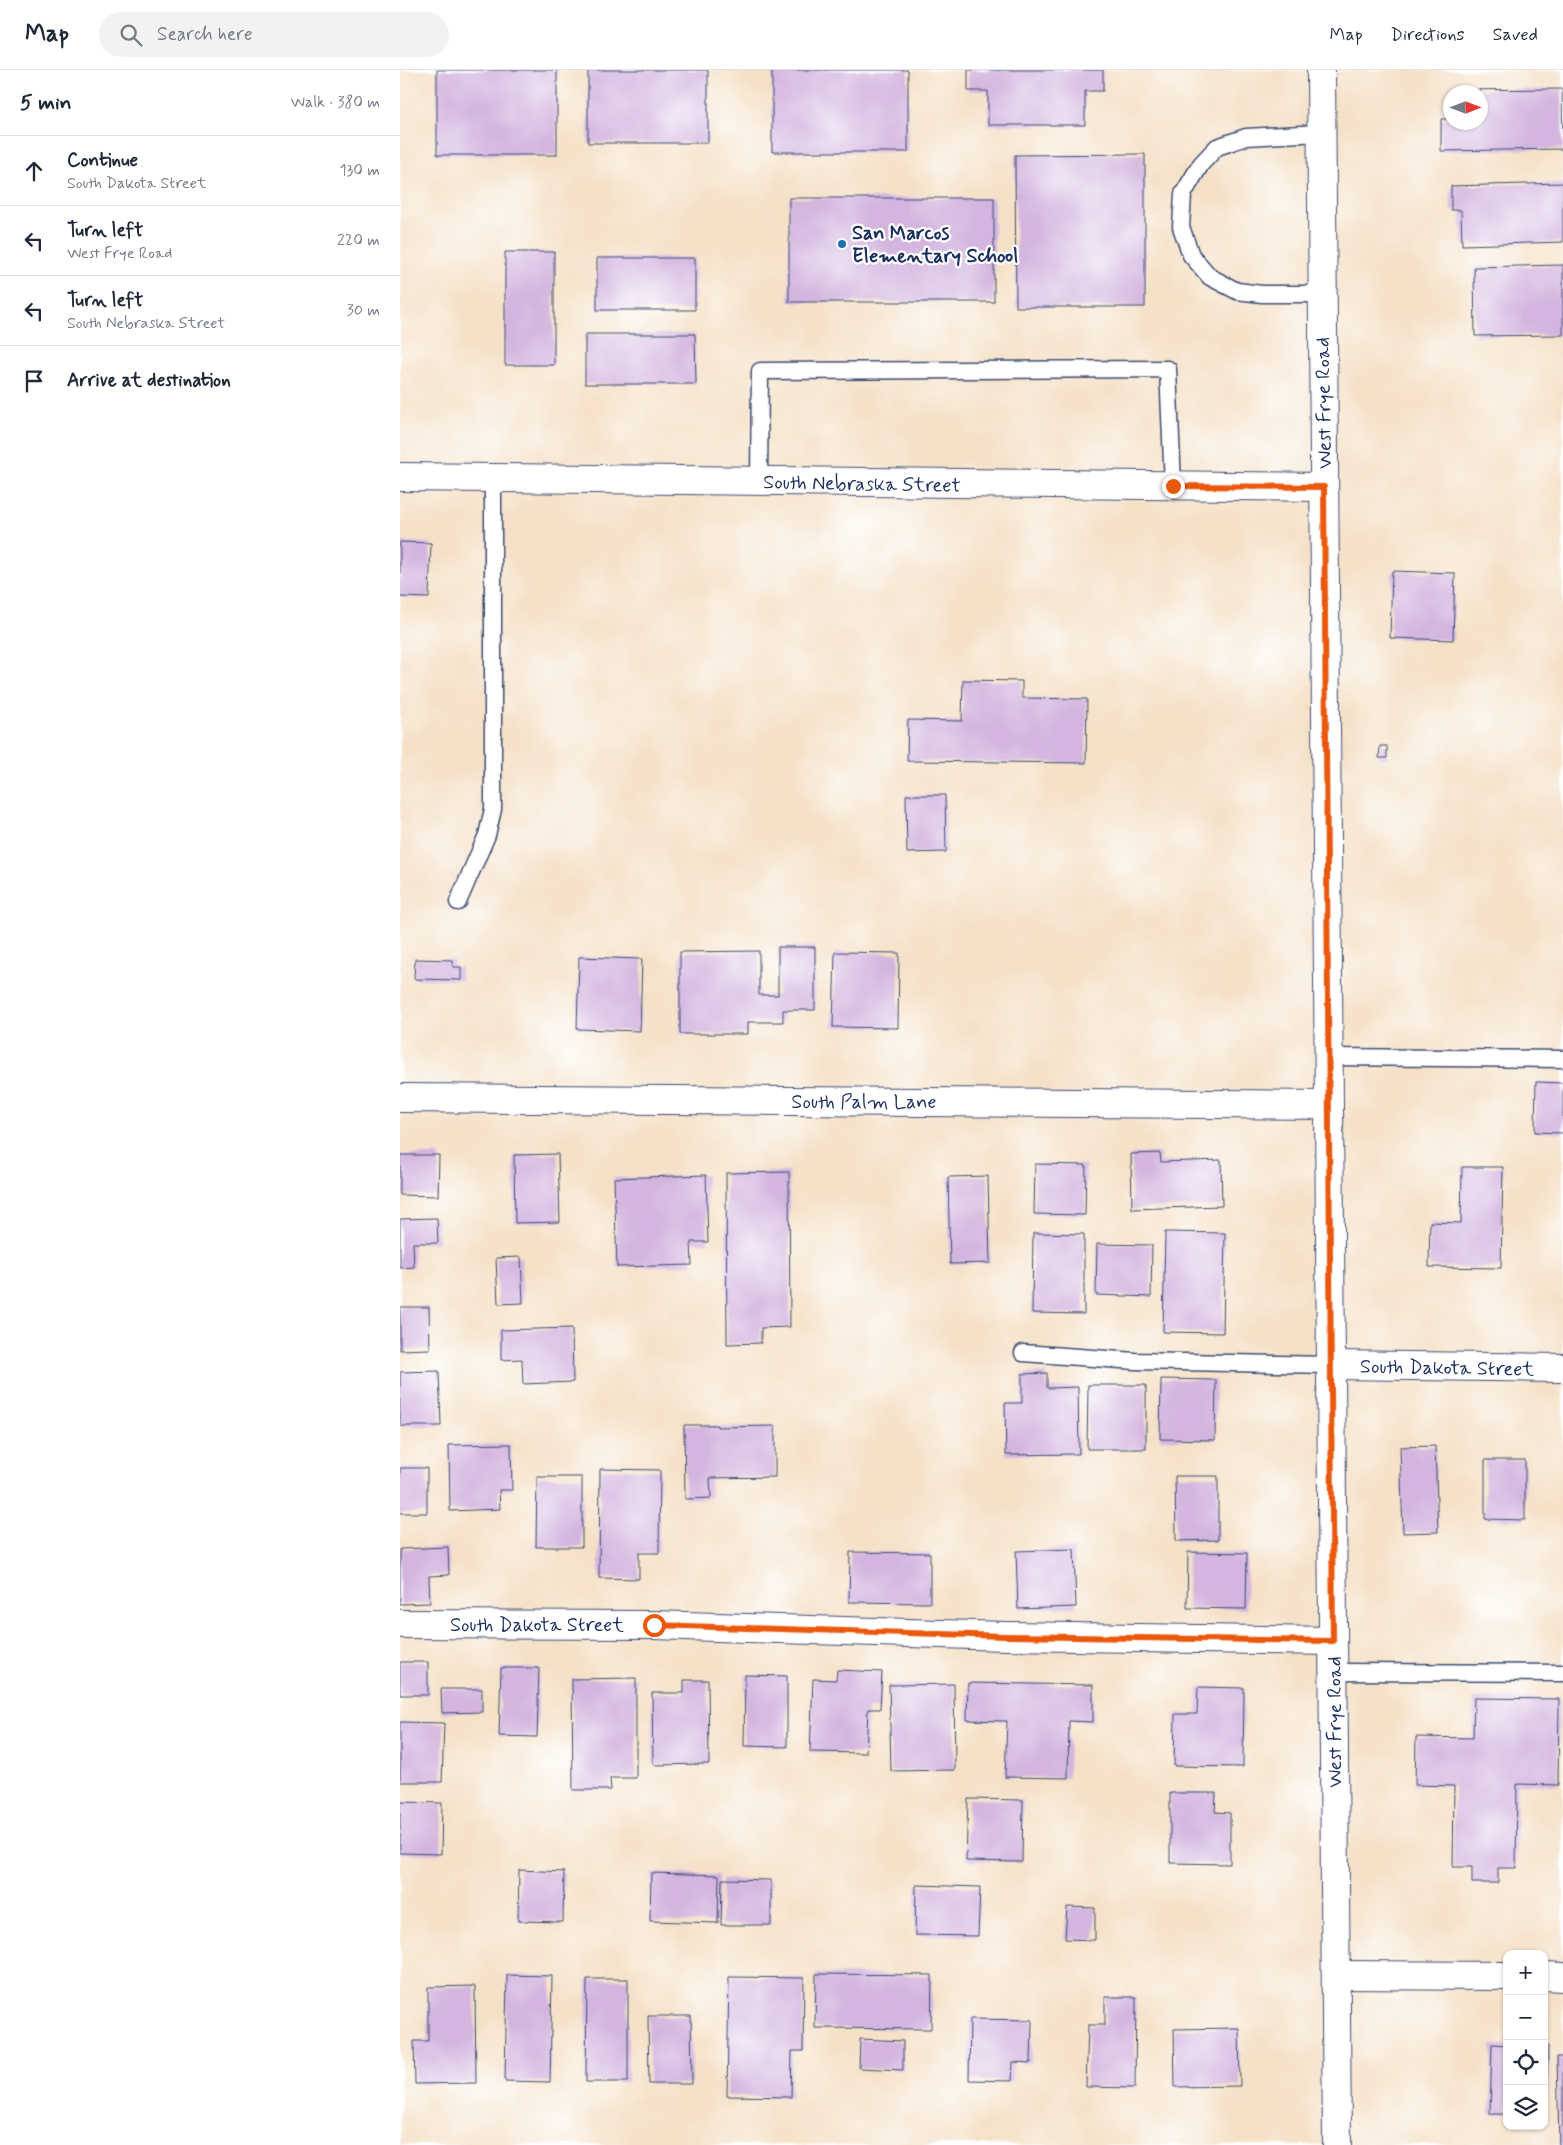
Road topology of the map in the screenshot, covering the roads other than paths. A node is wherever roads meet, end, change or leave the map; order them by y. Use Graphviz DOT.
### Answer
graph roads {
  1 [pos="1321,70"];
  2 [pos="1321,133"];
  3 [pos="1322,294"];
  4 [pos="400,477"];
  5 [pos="493,478"];
  6 [pos="759,481"];
  7 [pos="1173,486"];
  8 [pos="1324,487"];
  9 [pos="458,902"];
  10 [pos="1328,1056"];
  11 [pos="1563,1058"];
  12 [pos="400,1098"];
  13 [pos="1328,1105"];
  14 [pos="1024,1353"];
  15 [pos="1331,1365"];
  16 [pos="1563,1368"];
  17 [pos="400,1624"];
  18 [pos="1333,1641"];
  19 [pos="1333,1672"];
  20 [pos="1563,1673"];
  21 [pos="1336,1975"];
  22 [pos="1503,1976"];
  23 [pos="1548,1976"];
  24 [pos="1563,1977"];
  25 [pos="1337,2145"];
  1 -- 2 [label="street, West Frye Road"];
  2 -- 3 [label="street, West Frye Road"];
  2 -- 3 [label="lane"];
  3 -- 8 [label="street, West Frye Road"];
  4 -- 5 [label="street, South Nebraska Street"];
  5 -- 6 [label="street, South Nebraska Street"];
  5 -- 9 [label="lane"];
  6 -- 7 [label="street, South Nebraska Street"];
  6 -- 7 [label="lane"];
  7 -- 8 [label="street, South Nebraska Street"];
  8 -- 10 [label="street, West Frye Road"];
  10 -- 11 [label="lane"];
  10 -- 13 [label="street, West Frye Road"];
  12 -- 13 [label="street, South Palm Lane"];
  13 -- 15 [label="street, West Frye Road"];
  14 -- 15 [label="lane"];
  15 -- 16 [label="street, South Dakota Street"];
  15 -- 18 [label="street, West Frye Road"];
  17 -- 18 [label="street, South Dakota Street"];
  18 -- 19 [label="street, West Frye Road"];
  19 -- 20 [label="lane"];
  19 -- 21 [label="street, West Frye Road"];
  21 -- 22 [label="street"];
  21 -- 25 [label="street, West Frye Road"];
  23 -- 24 [label="street"];
}
